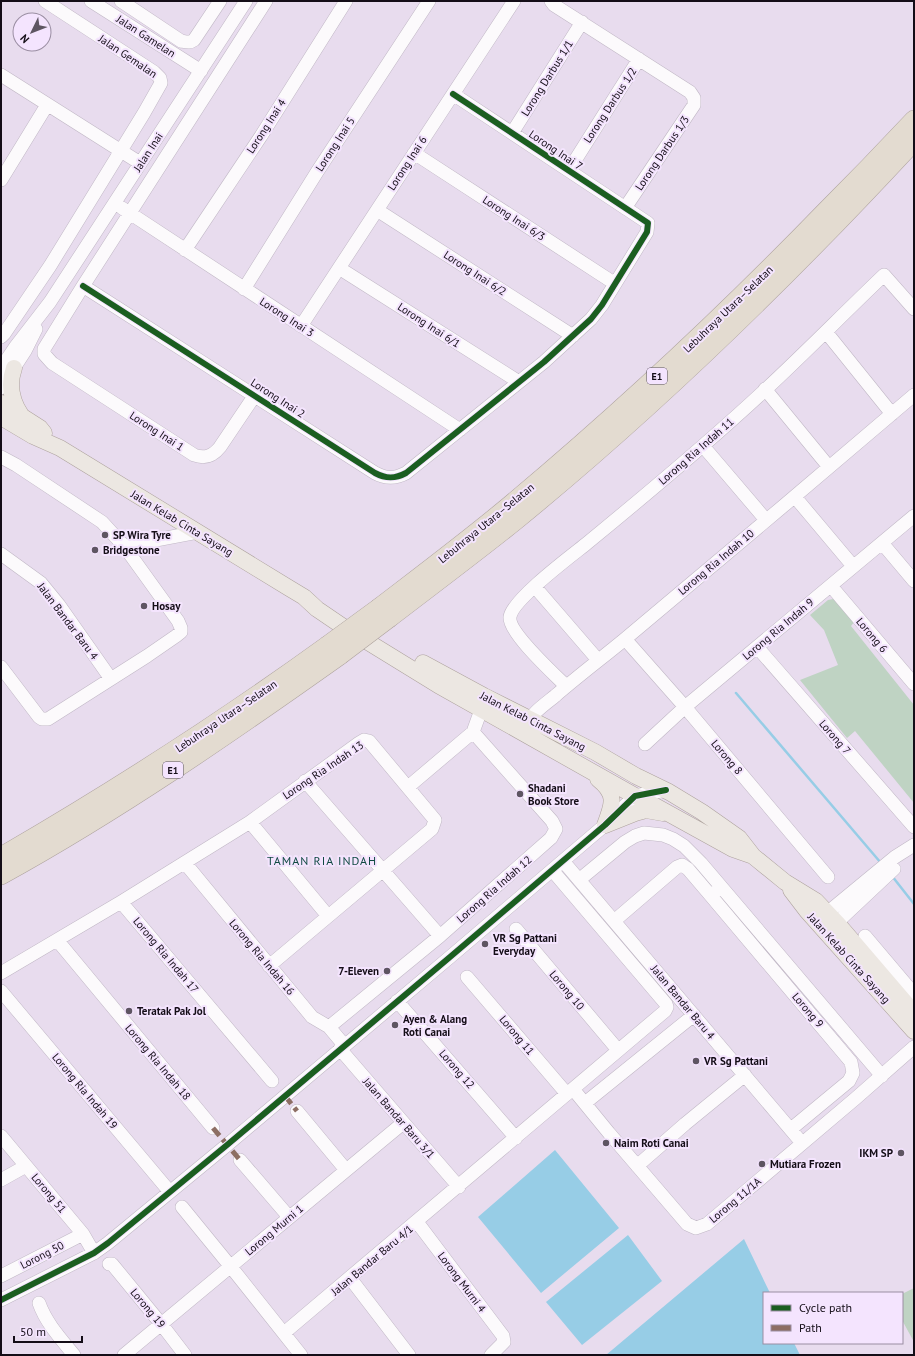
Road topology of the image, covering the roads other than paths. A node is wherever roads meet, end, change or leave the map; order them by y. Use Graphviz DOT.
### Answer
graph roads {
  1 [pos="45,1"];
  2 [pos="91,1"];
  3 [pos="121,1"];
  4 [pos="220,1"];
  5 [pos="246,1"];
  6 [pos="266,1"];
  7 [pos="346,1"];
  8 [pos="430,1"];
  9 [pos="514,1"];
  10 [pos="551,1"];
  11 [pos="582,22"];
  12 [pos="639,59"];
  13 [pos="200,71"];
  14 [pos="1,75"];
  15 [pos="453,94"];
  16 [pos="47,105"];
  17 [pos="914,120"];
  18 [pos="512,133"];
  19 [pos="914,141"];
  20 [pos="120,151"];
  21 [pos="414,153"];
  22 [pos="140,163"];
  23 [pos="569,170"];
  24 [pos="1,180"];
  25 [pos="114,203"];
  26 [pos="625,208"];
  27 [pos="377,210"];
  28 [pos="129,213"];
  29 [pos="648,223"];
  30 [pos="185,250"];
  31 [pos="339,268"];
  32 [pos="614,283"];
  33 [pos="83,286"];
  34 [pos="244,289"];
  35 [pos="914,309"];
  36 [pos="301,326"];
  37 [pos="826,332"];
  38 [pos="572,336"];
  39 [pos="1,337"];
  40 [pos="8,368"];
  41 [pos="519,382"];
  42 [pos="1,388"];
  43 [pos="765,389"];
  44 [pos="255,395"];
  45 [pos="914,395"];
  46 [pos="1,402"];
  47 [pos="892,414"];
  48 [pos="9,421"];
  49 [pos="460,430"];
  50 [pos="703,446"];
  51 [pos="1,457"];
  52 [pos="829,467"];
  53 [pos="795,497"];
  54 [pos="914,516"];
  55 [pos="766,520"];
  56 [pos="198,532"];
  57 [pos="882,543"];
  58 [pos="124,546"];
  59 [pos="1,554"];
  60 [pos="853,566"];
  61 [pos="914,581"];
  62 [pos="831,586"];
  63 [pos="535,587"];
  64 [pos="304,597"];
  65 [pos="384,613"];
  66 [pos="625,639"];
  67 [pos="757,647"];
  68 [pos="333,651"];
  69 [pos="598,660"];
  70 [pos="1,667"];
  71 [pos="111,679"];
  72 [pos="914,684"];
  73 [pos="566,686"];
  74 [pos="685,707"];
  75 [pos="481,710"];
  76 [pos="525,726"];
  77 [pos="473,732"];
  78 [pos="645,744"];
  79 [pos="587,768"];
  80 [pos="636,776"];
  81 [pos="305,781"];
  82 [pos="408,787"];
  83 [pos="666,790"];
  84 [pos="635,796"];
  85 [pos="669,814"];
  86 [pos="250,822"];
  87 [pos="605,825"];
  88 [pos="914,827"];
  89 [pos="697,830"];
  90 [pos="684,846"];
  91 [pos="914,846"];
  92 [pos="752,856"];
  93 [pos="1,857"];
  94 [pos="563,861"];
  95 [pos="184,863"];
  96 [pos="383,870"];
  97 [pos="552,870"];
  98 [pos="1,875"];
  99 [pos="828,877"];
  100 [pos="579,880"];
  101 [pos="721,887"];
  102 [pos="711,896"];
  103 [pos="121,902"];
  104 [pos="328,916"];
  105 [pos="614,921"];
  106 [pos="827,922"];
  107 [pos="516,929"];
  108 [pos="440,936"];
  109 [pos="865,936"];
  110 [pos="57,940"];
  111 [pos="454,953"];
  112 [pos="269,966"];
  113 [pos="1,973"];
  114 [pos="467,977"];
  115 [pos="1,991"];
  116 [pos="914,994"];
  117 [pos="397,1001"];
  118 [pos="666,1004"];
  119 [pos="914,1013"];
  120 [pos="694,1015"];
  121 [pos="833,1017"];
  122 [pos="329,1027"];
  123 [pos="822,1027"];
  124 [pos="914,1031"];
  125 [pos="342,1047"];
  126 [pos="914,1047"];
  127 [pos="618,1050"];
  128 [pos="745,1076"];
  129 [pos="882,1076"];
  130 [pos="272,1081"];
  131 [pos="570,1091"];
  132 [pos="585,1103"];
  133 [pos="297,1111"];
  134 [pos="403,1123"];
  135 [pos="213,1128"];
  136 [pos="791,1129"];
  137 [pos="1,1136"];
  138 [pos="516,1138"];
  139 [pos="802,1143"];
  140 [pos="240,1160"];
  141 [pos="26,1166"];
  142 [pos="637,1166"];
  143 [pos="346,1170"];
  144 [pos="1,1180"];
  145 [pos="459,1186"];
  146 [pos="170,1192"];
  147 [pos="182,1207"];
  148 [pos="289,1218"];
  149 [pos="417,1222"];
  150 [pos="83,1234"];
  151 [pos="94,1252"];
  152 [pos="109,1264"];
  153 [pos="232,1267"];
  154 [pos="1,1276"];
  155 [pos="350,1278"];
  156 [pos="1,1300"];
  157 [pos="39,1303"];
  158 [pos="162,1325"];
  159 [pos="284,1333"];
  160 [pos="74,1355"];
  161 [pos="124,1355"];
  162 [pos="186,1355"];
  163 [pos="301,1355"];
  164 [pos="409,1355"];
  165 [pos="491,1355"];
  1 -- 20 [label="street, Jalan Gemalan"];
  2 -- 13 [label="street, Jalan Gamelan"];
  3 -- 4 [label="street"];
  5 -- 13 [label="street, Jalan Inai"];
  6 -- 28 [label="street"];
  7 -- 30 [label="street, Lorong Inai 4"];
  8 -- 34 [label="street, Lorong Inai 5"];
  9 -- 15 [label="street, Lorong Inai 6"];
  10 -- 11 [label="street"];
  11 -- 12 [label="street"];
  11 -- 18 [label="street, Lorong Darbus 1/1"];
  12 -- 23 [label="street, Lorong Darbus 1/2"];
  12 -- 26 [label="street, Lorong Darbus 1/3"];
  13 -- 22 [label="street, Jalan Inai"];
  14 -- 16 [label="street"];
  15 -- 18 [label="street, Lorong Inai 7"];
  15 -- 21 [label="street, Lorong Inai 6"];
  16 -- 20 [label="street"];
  16 -- 24 [label="street"];
  17 -- 65 [label="highway, Lebuhraya Utara–Selatan / E1"];
  18 -- 23 [label="street, Lorong Inai 7"];
  19 -- 65 [label="highway, Lebuhraya Utara–Selatan / E1"];
  20 -- 22 [label="street"];
  20 -- 39 [label="street"];
  21 -- 27 [label="street, Lorong Inai 6"];
  21 -- 32 [label="street, Lorong Inai 6/3"];
  22 -- 25 [label="street, Jalan Inai"];
  23 -- 26 [label="street, Lorong Inai 7"];
  25 -- 28 [label="street, Lorong Inai 3"];
  25 -- 40 [label="street, Jalan Inai"];
  26 -- 29 [label="street, Lorong Inai 7"];
  27 -- 31 [label="street, Lorong Inai 6"];
  27 -- 38 [label="street, Lorong Inai 6/2"];
  28 -- 30 [label="street, Lorong Inai 3"];
  28 -- 33 [label="street"];
  29 -- 32 [label="street, Lorong Inai 2"];
  30 -- 34 [label="street, Lorong Inai 3"];
  31 -- 36 [label="street, Lorong Inai 6"];
  31 -- 41 [label="street, Lorong Inai 6/1"];
  32 -- 38 [label="street, Lorong Inai 2"];
  33 -- 44 [label="street, Lorong Inai 2"];
  33 -- 44 [label="street, Lorong Inai 1"];
  34 -- 36 [label="street, Lorong Inai 3"];
  35 -- 37 [label="street, Lorong Ria Indah 11"];
  36 -- 49 [label="street, Lorong Inai 3"];
  37 -- 43 [label="street, Lorong Ria Indah 11"];
  37 -- 47 [label="street"];
  38 -- 41 [label="street, Lorong Inai 2"];
  40 -- 42 [label="street, Jalan Inai"];
  40 -- 48 [label="main road"];
  41 -- 49 [label="street, Lorong Inai 2"];
  43 -- 50 [label="street, Lorong Ria Indah 11"];
  43 -- 52 [label="street"];
  44 -- 49 [label="street, Lorong Inai 2"];
  45 -- 47 [label="street, Lorong Ria Indah 10"];
  46 -- 48 [label="main road, Jalan Kelab Cinta Sayang"];
  47 -- 52 [label="street, Lorong Ria Indah 10"];
  48 -- 56 [label="main road, Jalan Kelab Cinta Sayang"];
  50 -- 55 [label="street"];
  50 -- 63 [label="street, Lorong Ria Indah 11"];
  51 -- 58 [label="street"];
  52 -- 53 [label="street, Lorong Ria Indah 10"];
  53 -- 55 [label="street, Lorong Ria Indah 10"];
  53 -- 60 [label="street"];
  54 -- 57 [label="street, Lorong Ria Indah 9"];
  55 -- 66 [label="street, Lorong Ria Indah 10"];
  56 -- 58 [label="street"];
  56 -- 64 [label="main road, Jalan Kelab Cinta Sayang"];
  57 -- 60 [label="street, Lorong Ria Indah 9"];
  57 -- 61 [label="street"];
  58 -- 71 [label="street"];
  59 -- 71 [label="street, Jalan Bandar Baru 4"];
  60 -- 62 [label="street, Lorong Ria Indah 9"];
  62 -- 67 [label="street, Lorong Ria Indah 9"];
  62 -- 72 [label="street, Lorong 6"];
  63 -- 69 [label="street"];
  63 -- 73 [label="street, Lorong Ria Indah 11"];
  64 -- 75 [label="main road, Jalan Kelab Cinta Sayang"];
  64 -- 76 [label="main road, Jalan Kelab Cinta Sayang"];
  65 -- 68 [label="highway, Lebuhraya Utara–Selatan / E1, bridge"];
  66 -- 69 [label="street, Lorong Ria Indah 10"];
  66 -- 74 [label="street, Lorong 8"];
  67 -- 74 [label="street, Lorong Ria Indah 9"];
  67 -- 88 [label="street, Lorong 7"];
  68 -- 93 [label="highway, Lebuhraya Utara–Selatan / E1"];
  68 -- 98 [label="highway, Lebuhraya Utara–Selatan / E1"];
  69 -- 73 [label="street, Lorong Ria Indah 10"];
  70 -- 71 [label="street"];
  73 -- 76 [label="street, Lorong Ria Indah 10"];
  74 -- 78 [label="street, Lorong Ria Indah 9"];
  74 -- 99 [label="street, Lorong 8"];
  75 -- 76 [label="main road, Jalan Kelab Cinta Sayang"];
  75 -- 77 [label="street"];
  76 -- 79 [label="main road, Jalan Kelab Cinta Sayang"];
  76 -- 80 [label="main road, Jalan Kelab Cinta Sayang"];
  77 -- 82 [label="street"];
  77 -- 108 [label="street, Lorong Ria Indah 12"];
  79 -- 84 [label="main road, Jalan Kelab Cinta Sayang"];
  79 -- 87 [label="main road"];
  80 -- 83 [label="main road, Jalan Kelab Cinta Sayang"];
  80 -- 84 [label="street"];
  81 -- 82 [label="street, Lorong Ria Indah 13"];
  81 -- 86 [label="street, Lorong Ria Indah 13"];
  81 -- 96 [label="street"];
  82 -- 96 [label="street, Lorong Ria Indah 13"];
  83 -- 84 [label="street"];
  83 -- 92 [label="main road, Jalan Kelab Cinta Sayang"];
  84 -- 85 [label="main road, Jalan Kelab Cinta Sayang"];
  84 -- 87 [label="street"];
  85 -- 87 [label="main road"];
  85 -- 89 [label="main road, Jalan Kelab Cinta Sayang"];
  86 -- 95 [label="street, Lorong Ria Indah 13"];
  86 -- 104 [label="street"];
  87 -- 94 [label="street"];
  89 -- 90 [label="street"];
  89 -- 92 [label="main road, Jalan Kelab Cinta Sayang"];
  90 -- 100 [label="street"];
  90 -- 101 [label="street"];
  91 -- 106 [label="street"];
  92 -- 106 [label="main road, Jalan Kelab Cinta Sayang"];
  94 -- 97 [label="street"];
  94 -- 100 [label="street, Jalan Bandar Baru 4"];
  95 -- 103 [label="street, Lorong Ria Indah 13"];
  95 -- 112 [label="street, Lorong Ria Indah 16"];
  96 -- 104 [label="street, Lorong Ria Indah 13"];
  96 -- 108 [label="street"];
  97 -- 111 [label="street"];
  97 -- 118 [label="street, Jalan Bandar Baru 4"];
  100 -- 105 [label="street, Jalan Bandar Baru 4"];
  101 -- 102 [label="street"];
  101 -- 121 [label="street"];
  102 -- 105 [label="street, Lorong 9"];
  102 -- 123 [label="street, Lorong 9"];
  103 -- 110 [label="street, Lorong Ria Indah 13"];
  103 -- 130 [label="street, Lorong Ria Indah 17"];
  104 -- 112 [label="street, Lorong Ria Indah 13"];
  105 -- 120 [label="street, Jalan Bandar Baru 4"];
  106 -- 119 [label="main road, Jalan Kelab Cinta Sayang"];
  106 -- 124 [label="main road, Jalan Kelab Cinta Sayang"];
  107 -- 127 [label="street, Lorong 10"];
  108 -- 111 [label="street"];
  108 -- 122 [label="street, Lorong Ria Indah 12"];
  109 -- 116 [label="street"];
  110 -- 113 [label="street, Lorong Ria Indah 13"];
  110 -- 135 [label="street, Lorong Ria Indah 18"];
  111 -- 117 [label="street"];
  112 -- 122 [label="street, Lorong Ria Indah 16"];
  114 -- 131 [label="street, Lorong 11"];
  115 -- 146 [label="street, Lorong Ria Indah 19"];
  117 -- 125 [label="street"];
  117 -- 138 [label="street, Lorong 12"];
  118 -- 127 [label="street, Jalan Bandar Baru 4/1"];
  120 -- 128 [label="street, Jalan Bandar Baru 4"];
  120 -- 132 [label="street"];
  121 -- 123 [label="street"];
  121 -- 129 [label="street"];
  122 -- 125 [label="street, Lorong Ria Indah 16"];
  123 -- 136 [label="street, Lorong 9"];
  125 -- 134 [label="street, Jalan Bandar Baru 3/1"];
  125 -- 146 [label="street"];
  126 -- 129 [label="street, Lorong 11/1A"];
  127 -- 131 [label="street, Jalan Bandar Baru 4/1"];
  128 -- 136 [label="street, Jalan Bandar Baru 4"];
  128 -- 142 [label="street"];
  129 -- 139 [label="street, Lorong 11/1A"];
  131 -- 132 [label="street, Lorong 11/1A"];
  131 -- 138 [label="street, Jalan Bandar Baru 4/1"];
  132 -- 142 [label="street, Lorong 11/1A"];
  133 -- 143 [label="street"];
  134 -- 143 [label="street, Lorong Murni 1"];
  134 -- 145 [label="street, Jalan Bandar Baru 3/1"];
  136 -- 139 [label="street, Jalan Bandar Baru 4"];
  137 -- 141 [label="street, Lorong 51"];
  138 -- 145 [label="street, Jalan Bandar Baru 4/1"];
  139 -- 142 [label="street, Lorong 11/1A"];
  140 -- 148 [label="street"];
  141 -- 144 [label="street"];
  141 -- 150 [label="street, Lorong 51"];
  143 -- 148 [label="street, Lorong Murni 1"];
  145 -- 149 [label="street, Jalan Bandar Baru 4/1"];
  146 -- 151 [label="street"];
  147 -- 153 [label="street"];
  148 -- 153 [label="street, Lorong Murni 1"];
  149 -- 155 [label="street, Jalan Bandar Baru 4/1"];
  149 -- 165 [label="street, Lorong Murni 4"];
  150 -- 151 [label="street, Lorong 51"];
  150 -- 154 [label="street, Lorong 50"];
  151 -- 156 [label="street"];
  152 -- 158 [label="street, Lorong 19"];
  153 -- 158 [label="street, Lorong Murni 1"];
  153 -- 159 [label="street"];
  155 -- 159 [label="street, Jalan Bandar Baru 4/1"];
  155 -- 164 [label="street"];
  157 -- 160 [label="street"];
  158 -- 161 [label="street, Lorong Murni 1"];
  158 -- 162 [label="street, Lorong 19"];
  159 -- 163 [label="street"];
}
